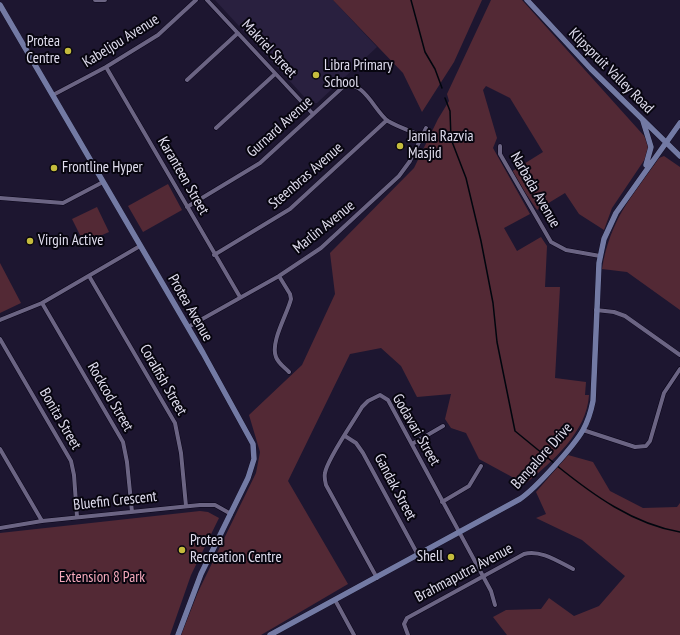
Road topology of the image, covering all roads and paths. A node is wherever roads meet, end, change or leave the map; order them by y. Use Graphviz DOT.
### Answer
graph roads {
  1 [pos="94,0"];
  2 [pos="105,0"];
  3 [pos="196,0"];
  4 [pos="207,0"];
  5 [pos="527,0"];
  6 [pos="0,5"];
  7 [pos="238,33"];
  8 [pos="106,66"];
  9 [pos="275,74"];
  10 [pos="187,80"];
  11 [pos="53,95"];
  12 [pos="313,114"];
  13 [pos="387,120"];
  14 [pos="642,120"];
  15 [pos="680,123"];
  16 [pos="216,128"];
  17 [pos="426,128"];
  18 [pos="422,136"];
  19 [pos="666,142"];
  20 [pos="500,146"];
  21 [pos="680,156"];
  22 [pos="643,172"];
  23 [pos="103,182"];
  24 [pos="0,198"];
  25 [pos="187,207"];
  26 [pos="140,246"];
  27 [pos="214,255"];
  28 [pos="600,256"];
  29 [pos="89,276"];
  30 [pos="279,276"];
  31 [pos="240,297"];
  32 [pos="42,303"];
  33 [pos="596,310"];
  34 [pos="0,320"];
  35 [pos="188,327"];
  36 [pos="0,339"];
  37 [pos="680,355"];
  38 [pos="680,369"];
  39 [pos="289,372"];
  40 [pos="443,426"];
  41 [pos="583,430"];
  42 [pos="345,436"];
  43 [pos="412,444"];
  44 [pos="0,449"];
  45 [pos="481,466"];
  46 [pos="442,502"];
  47 [pos="186,506"];
  48 [pos="132,512"];
  49 [pos="231,514"];
  50 [pos="77,517"];
  51 [pos="42,521"];
  52 [pos="0,528"];
  53 [pos="459,533"];
  54 [pos="418,555"];
  55 [pos="573,569"];
  56 [pos="483,576"];
  57 [pos="377,578"];
  58 [pos="335,600"];
  59 [pos="495,605"];
  60 [pos="178,635"];
  61 [pos="270,635"];
  62 [pos="354,635"];
  63 [pos="408,635"];
  1 -- 2 [label="street"];
  3 -- 8 [label="street, Kabeljou Avenue"];
  4 -- 7 [label="street, Makriel Street"];
  5 -- 14 [label="street, Klipspruit Valley Road"];
  6 -- 11 [label="street, Protea Avenue"];
  7 -- 9 [label="street, Makriel Street"];
  7 -- 10 [label="street"];
  8 -- 11 [label="street, Kabeljou Avenue"];
  8 -- 25 [label="street, Karanteen Street"];
  9 -- 12 [label="street, Makriel Street"];
  9 -- 16 [label="street"];
  11 -- 23 [label="street, Protea Avenue"];
  12 -- 13 [label="street, Gurnard Avenue"];
  12 -- 25 [label="street, Gurnard Avenue"];
  13 -- 18 [label="street, Gurnard Avenue"];
  13 -- 27 [label="street, Steenbras Avenue"];
  14 -- 19 [label="street, Klipspruit Valley Road"];
  14 -- 22 [label="street"];
  15 -- 19 [label="street, Bangalore Drive"];
  17 -- 18 [label="street, Marlin Avenue"];
  18 -- 30 [label="street, Marlin Avenue"];
  19 -- 21 [label="street, Klipspruit Valley Road"];
  19 -- 22 [label="street, Bangalore Drive"];
  20 -- 28 [label="street, Narbada Avenue"];
  22 -- 28 [label="street, Bangalore Drive"];
  23 -- 24 [label="street"];
  23 -- 26 [label="street, Protea Avenue"];
  25 -- 27 [label="street, Karanteen Street"];
  26 -- 29 [label="street"];
  26 -- 35 [label="street, Protea Avenue"];
  27 -- 31 [label="street, Karanteen Street"];
  28 -- 33 [label="street, Bangalore Drive"];
  29 -- 32 [label="street"];
  29 -- 47 [label="street, Coralfish Street"];
  30 -- 31 [label="street, Marlin Avenue"];
  30 -- 39 [label="street"];
  31 -- 35 [label="street, Marlin Avenue"];
  32 -- 34 [label="street"];
  32 -- 48 [label="street, Rockcod Street"];
  33 -- 37 [label="street"];
  33 -- 41 [label="street, Bangalore Drive"];
  35 -- 49 [label="street, Protea Avenue"];
  36 -- 50 [label="street, Bonita Street"];
  38 -- 41 [label="street"];
  40 -- 43 [label="street"];
  41 -- 53 [label="street, Bangalore Drive"];
  42 -- 43 [label="street, Godavari Street"];
  42 -- 54 [label="street, Gandak Street"];
  42 -- 57 [label="street, Godavari Street"];
  43 -- 46 [label="street, Godavari Street"];
  44 -- 51 [label="street"];
  45 -- 46 [label="street"];
  46 -- 53 [label="street, Godavari Street"];
  47 -- 48 [label="street, Bluefin Crescent"];
  47 -- 49 [label="street, Bluefin Crescent"];
  48 -- 50 [label="street, Bluefin Crescent"];
  49 -- 60 [label="street, Protea Avenue"];
  50 -- 51 [label="street, Bluefin Crescent"];
  51 -- 52 [label="street, Bluefin Crescent"];
  53 -- 54 [label="street, Bangalore Drive"];
  53 -- 56 [label="street, Godavari Street"];
  54 -- 57 [label="street, Bangalore Drive"];
  55 -- 56 [label="street, Brahmaputra Avenue"];
  56 -- 59 [label="street, Godavari Street"];
  56 -- 63 [label="street, Brahmaputra Avenue"];
  57 -- 58 [label="street, Bangalore Drive"];
  58 -- 61 [label="street, Bangalore Drive"];
  58 -- 62 [label="street"];
}
